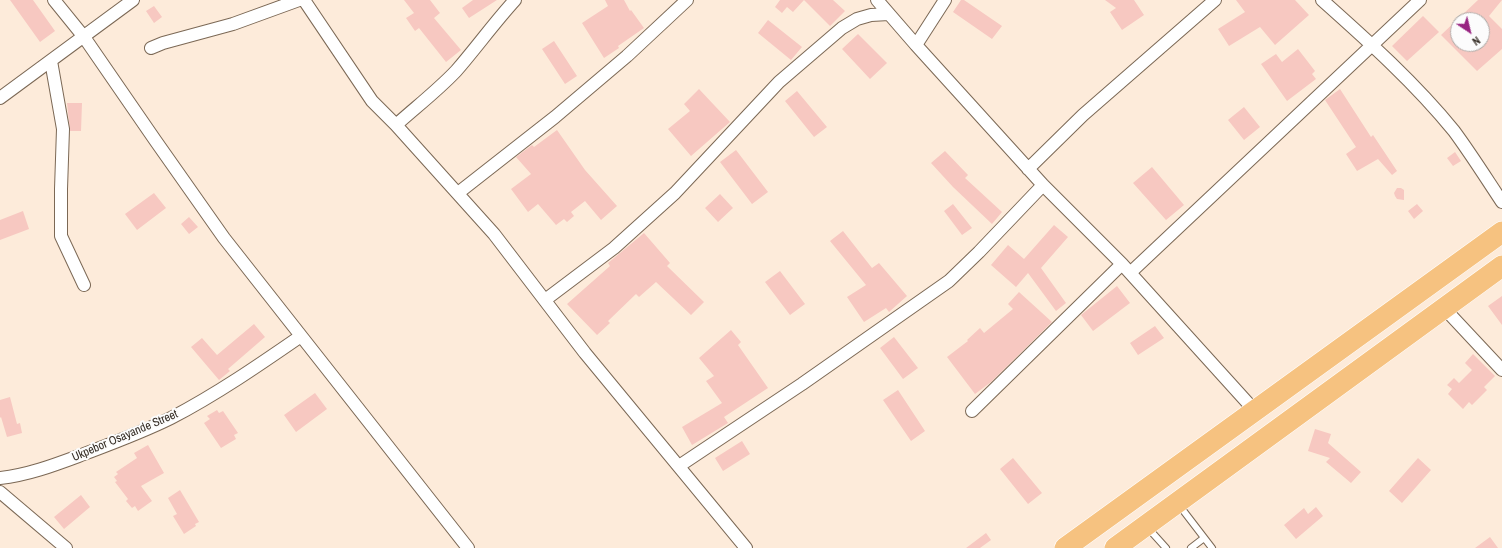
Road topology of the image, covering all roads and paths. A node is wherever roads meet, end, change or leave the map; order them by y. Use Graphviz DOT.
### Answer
graph roads {
  1 [pos="54,0"];
  2 [pos="133,0"];
  3 [pos="299,0"];
  4 [pos="304,0"];
  5 [pos="515,0"];
  6 [pos="687,0"];
  7 [pos="877,0"];
  8 [pos="945,0"];
  9 [pos="1215,0"];
  10 [pos="1322,0"];
  11 [pos="1420,0"];
  12 [pos="889,14"];
  13 [pos="84,37"];
  14 [pos="916,45"];
  15 [pos="1373,45"];
  16 [pos="151,48"];
  17 [pos="51,61"];
  18 [pos="0,98"];
  19 [pos="396,125"];
  20 [pos="1028,169"];
  21 [pos="1042,185"];
  22 [pos="458,193"];
  23 [pos="1502,202"];
  24 [pos="1502,232"];
  25 [pos="1502,266"];
  26 [pos="1126,268"];
  27 [pos="84,285"];
  28 [pos="545,300"];
  29 [pos="1444,308"];
  30 [pos="302,336"];
  31 [pos="1502,370"];
  32 [pos="1255,410"];
  33 [pos="972,411"];
  34 [pos="679,466"];
  35 [pos="0,478"];
  36 [pos="0,492"];
  37 [pos="1177,502"];
  38 [pos="1145,525"];
  39 [pos="1204,538"];
  40 [pos="66,548"];
  41 [pos="468,548"];
  42 [pos="746,548"];
  43 [pos="1065,548"];
  44 [pos="1115,548"];
  45 [pos="1166,548"];
  46 [pos="1191,548"];
  47 [pos="1212,548"];
  1 -- 13 [label="street"];
  2 -- 13 [label="street"];
  3 -- 16 [label="street"];
  4 -- 19 [label="street"];
  5 -- 19 [label="street"];
  6 -- 22 [label="street"];
  7 -- 12 [label="street"];
  8 -- 14 [label="street"];
  9 -- 20 [label="street"];
  10 -- 15 [label="street"];
  11 -- 15 [label="street"];
  12 -- 14 [label="street"];
  12 -- 28 [label="street"];
  13 -- 17 [label="street"];
  13 -- 30 [label="street"];
  14 -- 20 [label="street"];
  15 -- 23 [label="street"];
  15 -- 26 [label="street"];
  17 -- 18 [label="street"];
  17 -- 27 [label="street"];
  19 -- 22 [label="street"];
  20 -- 21 [label="street"];
  21 -- 26 [label="street"];
  21 -- 34 [label="street"];
  22 -- 28 [label="street"];
  24 -- 32 [label="highway"];
  25 -- 29 [label="highway"];
  26 -- 32 [label="street"];
  26 -- 33 [label="street"];
  28 -- 34 [label="street"];
  29 -- 31 [label="street"];
  29 -- 37 [label="highway"];
  30 -- 35 [label="street, Ukpebor Osayande Street"];
  30 -- 41 [label="street"];
  32 -- 43 [label="highway"];
  34 -- 42 [label="street"];
  36 -- 40 [label="street"];
  37 -- 38 [label="highway"];
  37 -- 39 [label="lane"];
  38 -- 44 [label="highway"];
  38 -- 45 [label="lane"];
  39 -- 46 [label="lane"];
  39 -- 47 [label="lane"];
}
